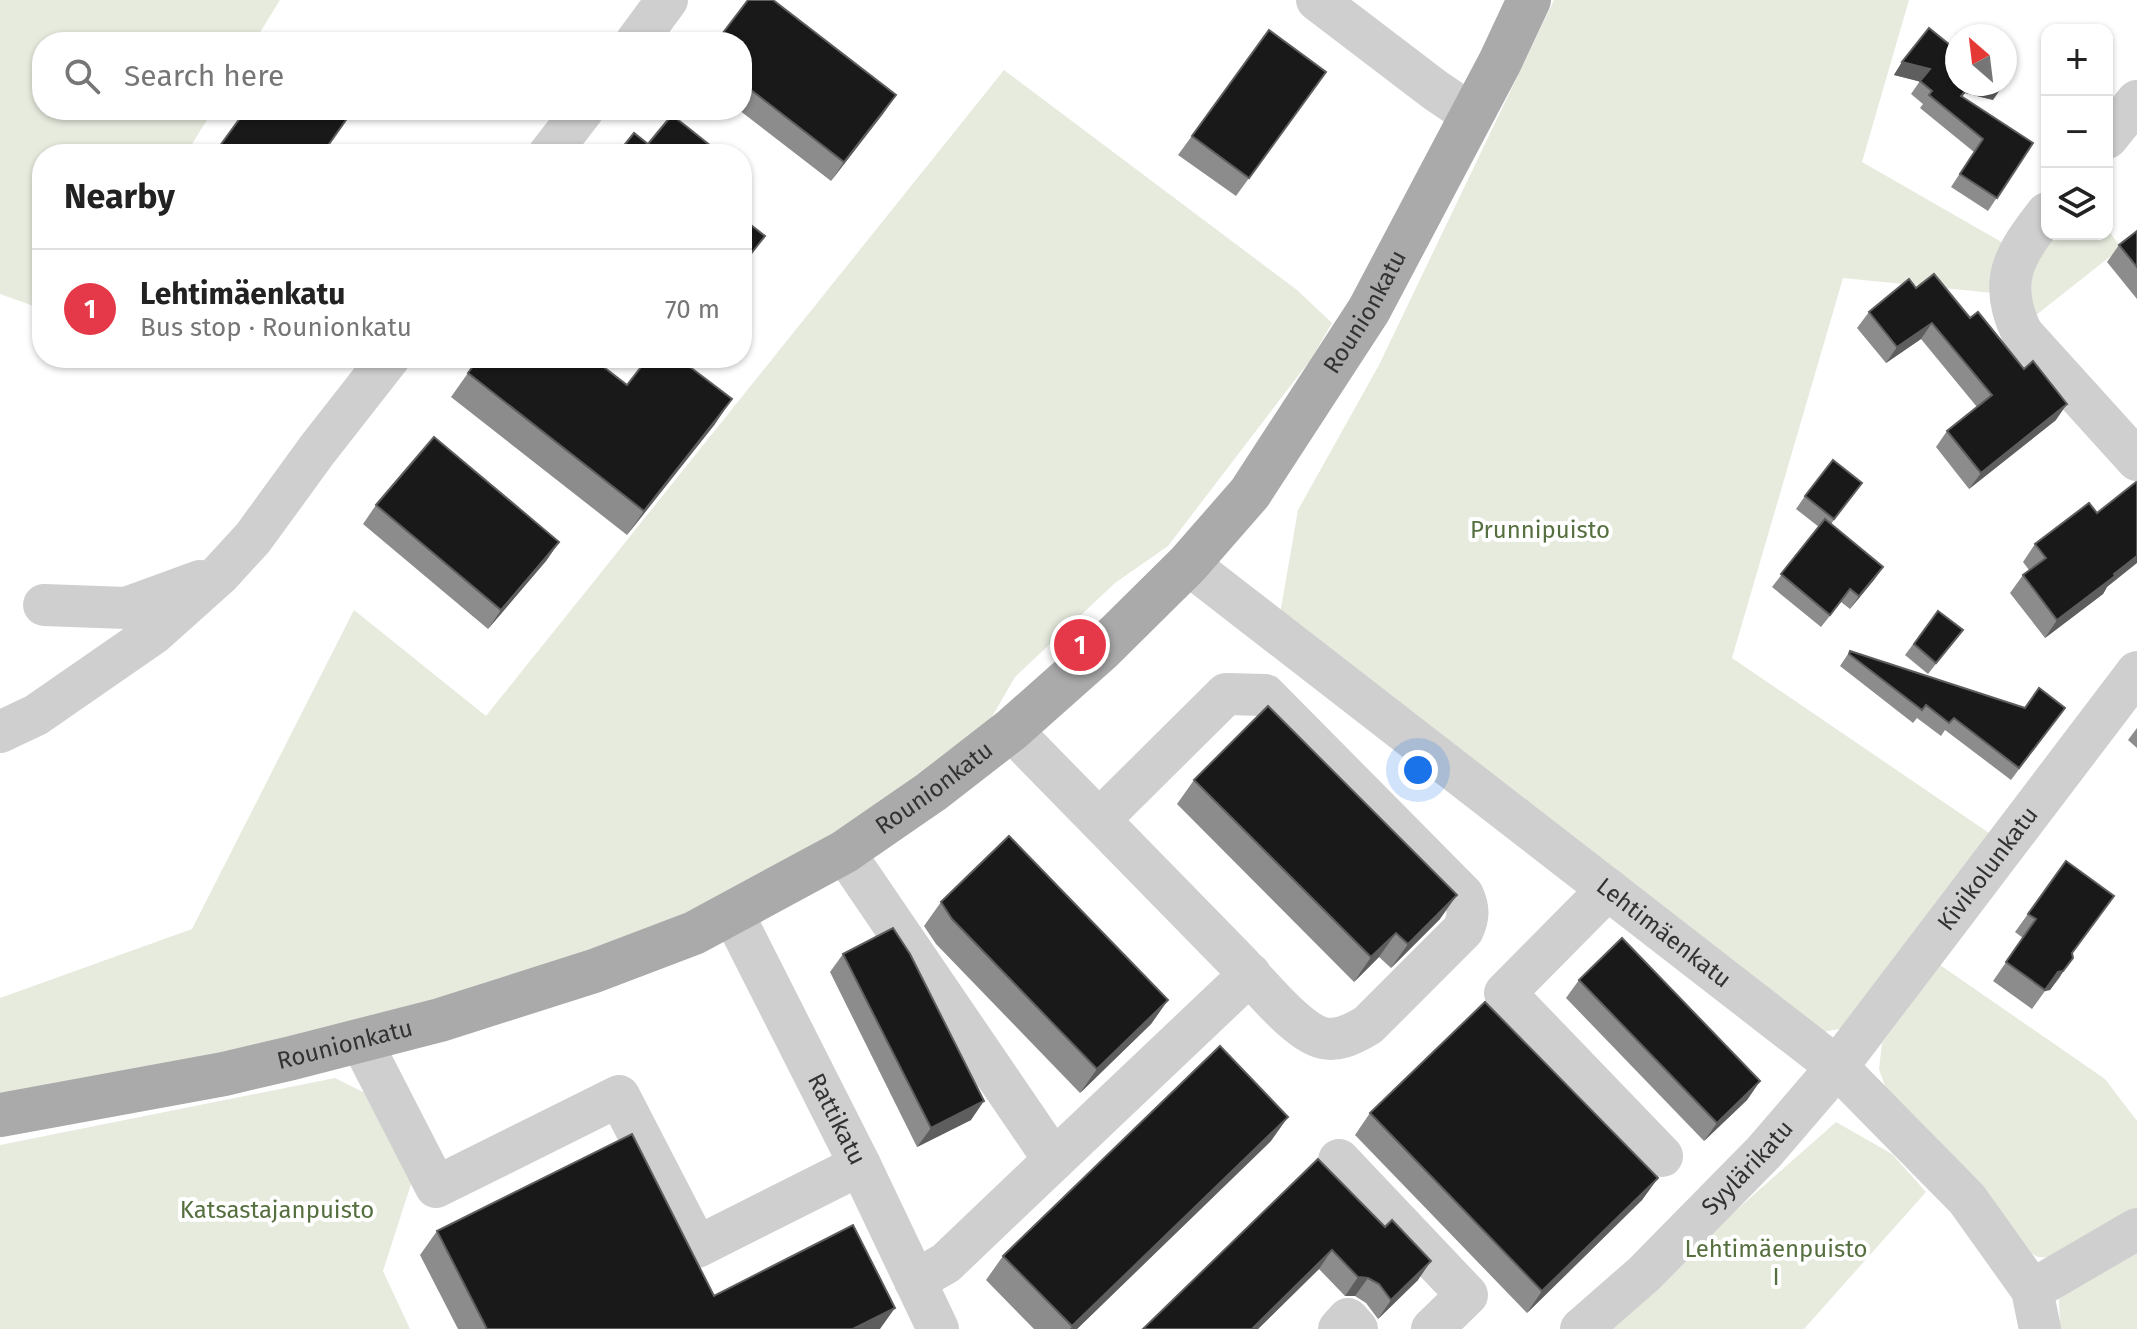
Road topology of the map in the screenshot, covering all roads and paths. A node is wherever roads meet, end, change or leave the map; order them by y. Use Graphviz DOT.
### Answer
graph roads {
  1 [pos="667,0"];
  2 [pos="1317,0"];
  3 [pos="1529,0"];
  4 [pos="643,32"];
  5 [pos="2137,101"];
  6 [pos="1472,115"];
  7 [pos="575,120"];
  8 [pos="2113,131"];
  9 [pos="557,144"];
  10 [pos="2041,221"];
  11 [pos="381,368"];
  12 [pos="2137,460"];
  13 [pos="1188,564"];
  14 [pos="220,574"];
  15 [pos="44,605"];
  16 [pos="2137,672"];
  17 [pos="1011,730"];
  18 [pos="0,732"];
  19 [pos="1099,820"];
  20 [pos="844,852"];
  21 [pos="1608,889"];
  22 [pos="732,912"];
  23 [pos="1250,974"];
  24 [pos="361,1041"];
  25 [pos="1837,1067"];
  26 [pos="0,1115"];
  27 [pos="1662,1156"];
  28 [pos="1054,1160"];
  29 [pos="1339,1160"];
  30 [pos="860,1165"];
  31 [pos="2137,1229"];
  32 [pos="915,1281"];
  33 [pos="2029,1314"];
  34 [pos="938,1329"];
  35 [pos="1339,1329"];
  36 [pos="1357,1329"];
  37 [pos="1432,1329"];
  38 [pos="1581,1329"];
  1 -- 4 [label="street"];
  2 -- 6 [label="street"];
  3 -- 6 [label="main road, Rounionkatu"];
  5 -- 8 [label="street"];
  6 -- 13 [label="main road, Rounionkatu"];
  7 -- 9 [label="street"];
  10 -- 12 [label="street"];
  11 -- 14 [label="street"];
  13 -- 17 [label="main road, Rounionkatu"];
  13 -- 21 [label="street, Lehtimäenkatu"];
  14 -- 15 [label="street"];
  14 -- 18 [label="street"];
  16 -- 25 [label="street, Kivikolunkatu"];
  17 -- 19 [label="street"];
  17 -- 20 [label="main road, Rounionkatu"];
  19 -- 23 [label="street"];
  19 -- 23 [label="street"];
  20 -- 22 [label="main road, Rounionkatu"];
  20 -- 28 [label="street"];
  21 -- 25 [label="street, Lehtimäenkatu"];
  21 -- 27 [label="street"];
  22 -- 24 [label="main road, Rounionkatu"];
  22 -- 30 [label="street, Rattikatu"];
  23 -- 28 [label="street"];
  24 -- 26 [label="main road, Rounionkatu"];
  24 -- 30 [label="street"];
  25 -- 33 [label="street, Lehtimäenkatu"];
  25 -- 38 [label="street, Syylärikatu"];
  28 -- 32 [label="street"];
  29 -- 37 [label="street"];
  30 -- 32 [label="street, Rattikatu"];
  31 -- 33 [label="street"];
  32 -- 34 [label="street, Rattikatu"];
  35 -- 36 [label="street"];
}
